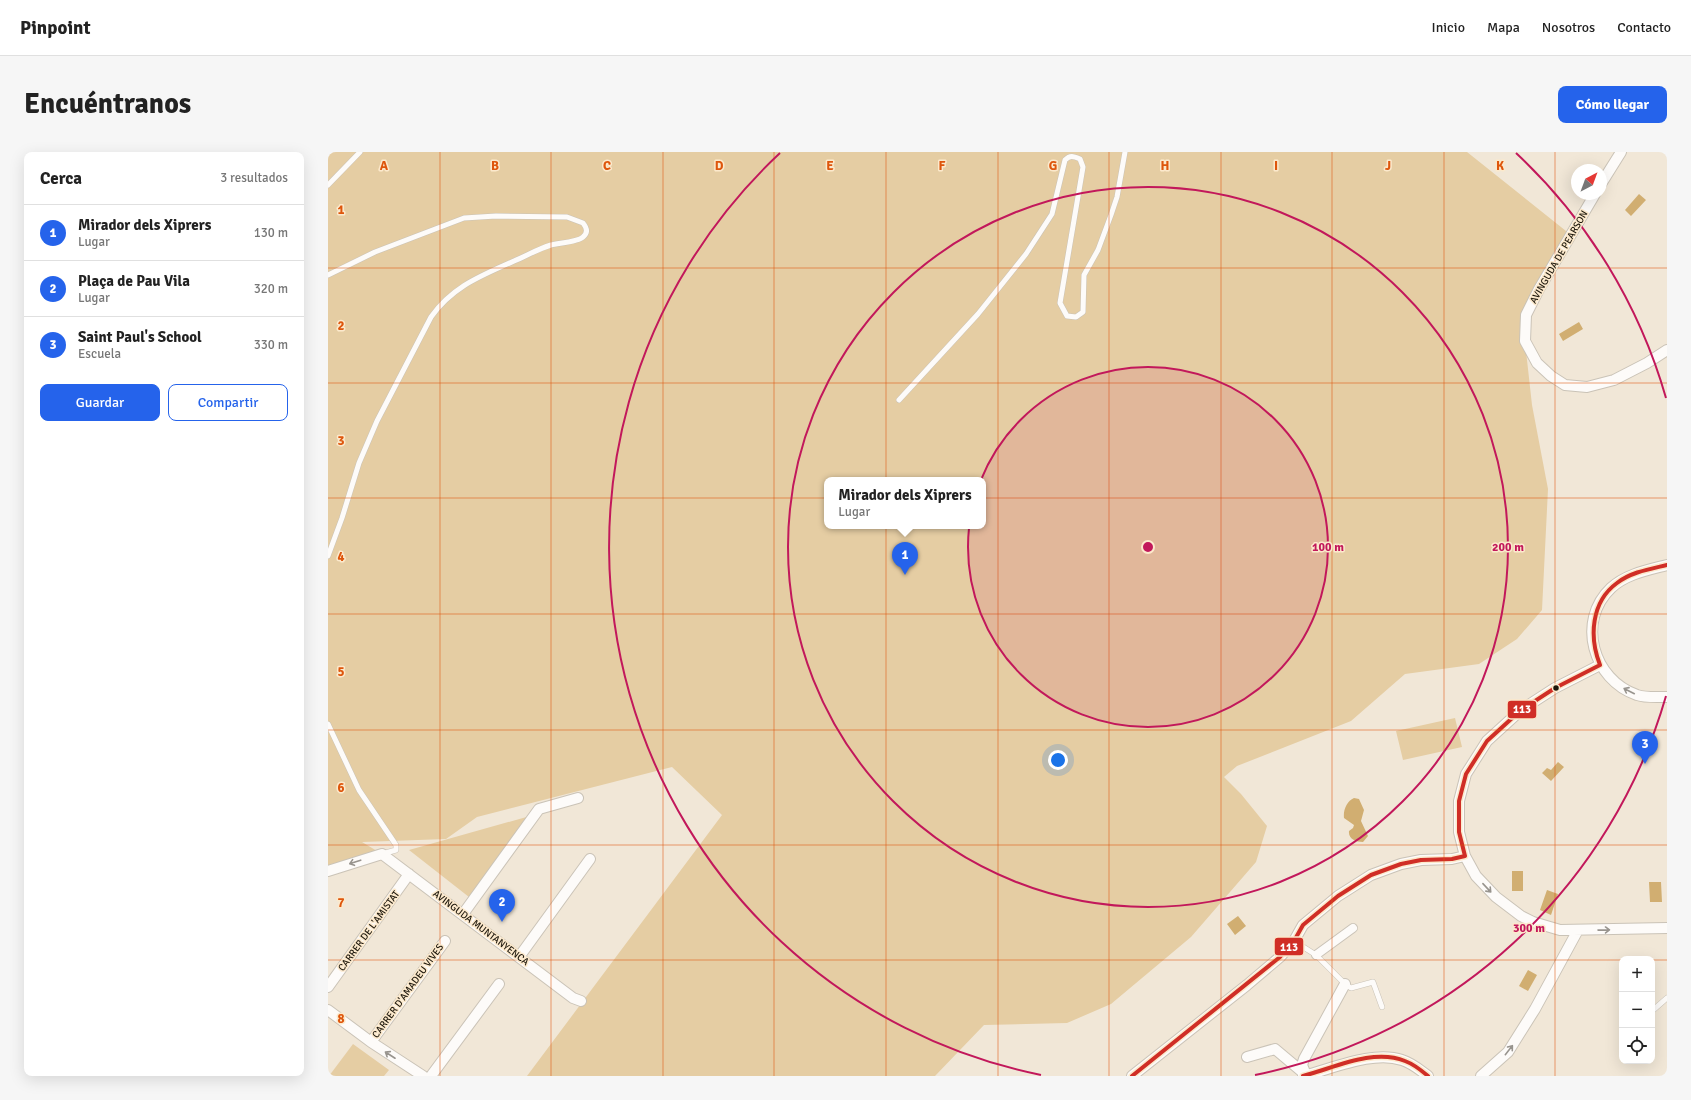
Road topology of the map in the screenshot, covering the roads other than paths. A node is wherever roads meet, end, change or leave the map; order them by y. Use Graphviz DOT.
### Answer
graph roads {
  1 [pos="360,152"];
  2 [pos="1125,152"];
  3 [pos="1621,152"];
  4 [pos="1607,174"];
  5 [pos="328,185"];
  6 [pos="1591,200"];
  7 [pos="328,275"];
  8 [pos="1667,350"];
  9 [pos="899,400"];
  10 [pos="328,556"];
  11 [pos="1667,565"];
  12 [pos="1600,665"];
  13 [pos="1667,697"];
  14 [pos="328,724"];
  15 [pos="578,798"];
  16 [pos="382,854"];
  17 [pos="1465,856"];
  18 [pos="590,859"];
  19 [pos="328,871"];
  20 [pos="409,874"];
  21 [pos="463,914"];
  22 [pos="1353,928"];
  23 [pos="1667,928"];
  24 [pos="1578,930"];
  25 [pos="446,941"];
  26 [pos="1294,941"];
  27 [pos="1316,955"];
  28 [pos="520,957"];
  29 [pos="499,984"];
  30 [pos="1345,984"];
  31 [pos="328,987"];
  32 [pos="1667,998"];
  33 [pos="581,1001"];
  34 [pos="1382,1006"];
  35 [pos="1655,1009"];
  36 [pos="328,1010"];
  37 [pos="371,1042"];
  38 [pos="1247,1057"];
  39 [pos="423,1076"];
  40 [pos="431,1076"];
  41 [pos="1132,1076"];
  42 [pos="1304,1076"];
  43 [pos="1428,1076"];
  44 [pos="1481,1076"];
  1 -- 5 [label="lane"];
  2 -- 9 [label="lane"];
  3 -- 4 [label="street"];
  6 -- 8 [label="street, AVINGUDA DE PEARSON"];
  7 -- 10 [label="lane"];
  11 -- 12 [label="street"];
  13 -- 12 [label="street, one-way"];
  12 -- 17 [label="street"];
  14 -- 16 [label="lane"];
  15 -- 21 [label="street"];
  16 -- 19 [label="street, one-way"];
  16 -- 20 [label="street, AVINGUDA MUNTANYENCA"];
  17 -- 24 [label="street, one-way"];
  17 -- 26 [label="street"];
  18 -- 28 [label="street"];
  20 -- 21 [label="street, AVINGUDA MUNTANYENCA"];
  20 -- 31 [label="street, CARRER DE L'AMISTAT"];
  21 -- 28 [label="street, AVINGUDA MUNTANYENCA"];
  22 -- 27 [label="street"];
  24 -- 23 [label="street, one-way"];
  44 -- 24 [label="street, one-way"];
  25 -- 37 [label="street, CARRER D'AMADEU VIVES"];
  26 -- 27 [label="lane"];
  26 -- 41 [label="street"];
  27 -- 30 [label="lane"];
  28 -- 33 [label="street, AVINGUDA MUNTANYENCA"];
  29 -- 40 [label="street"];
  30 -- 34 [label="lane"];
  30 -- 42 [label="street"];
  32 -- 35 [label="lane"];
  36 -- 37 [label="street"];
  39 -- 37 [label="street, one-way"];
  38 -- 42 [label="street"];
  42 -- 43 [label="street"];
}
